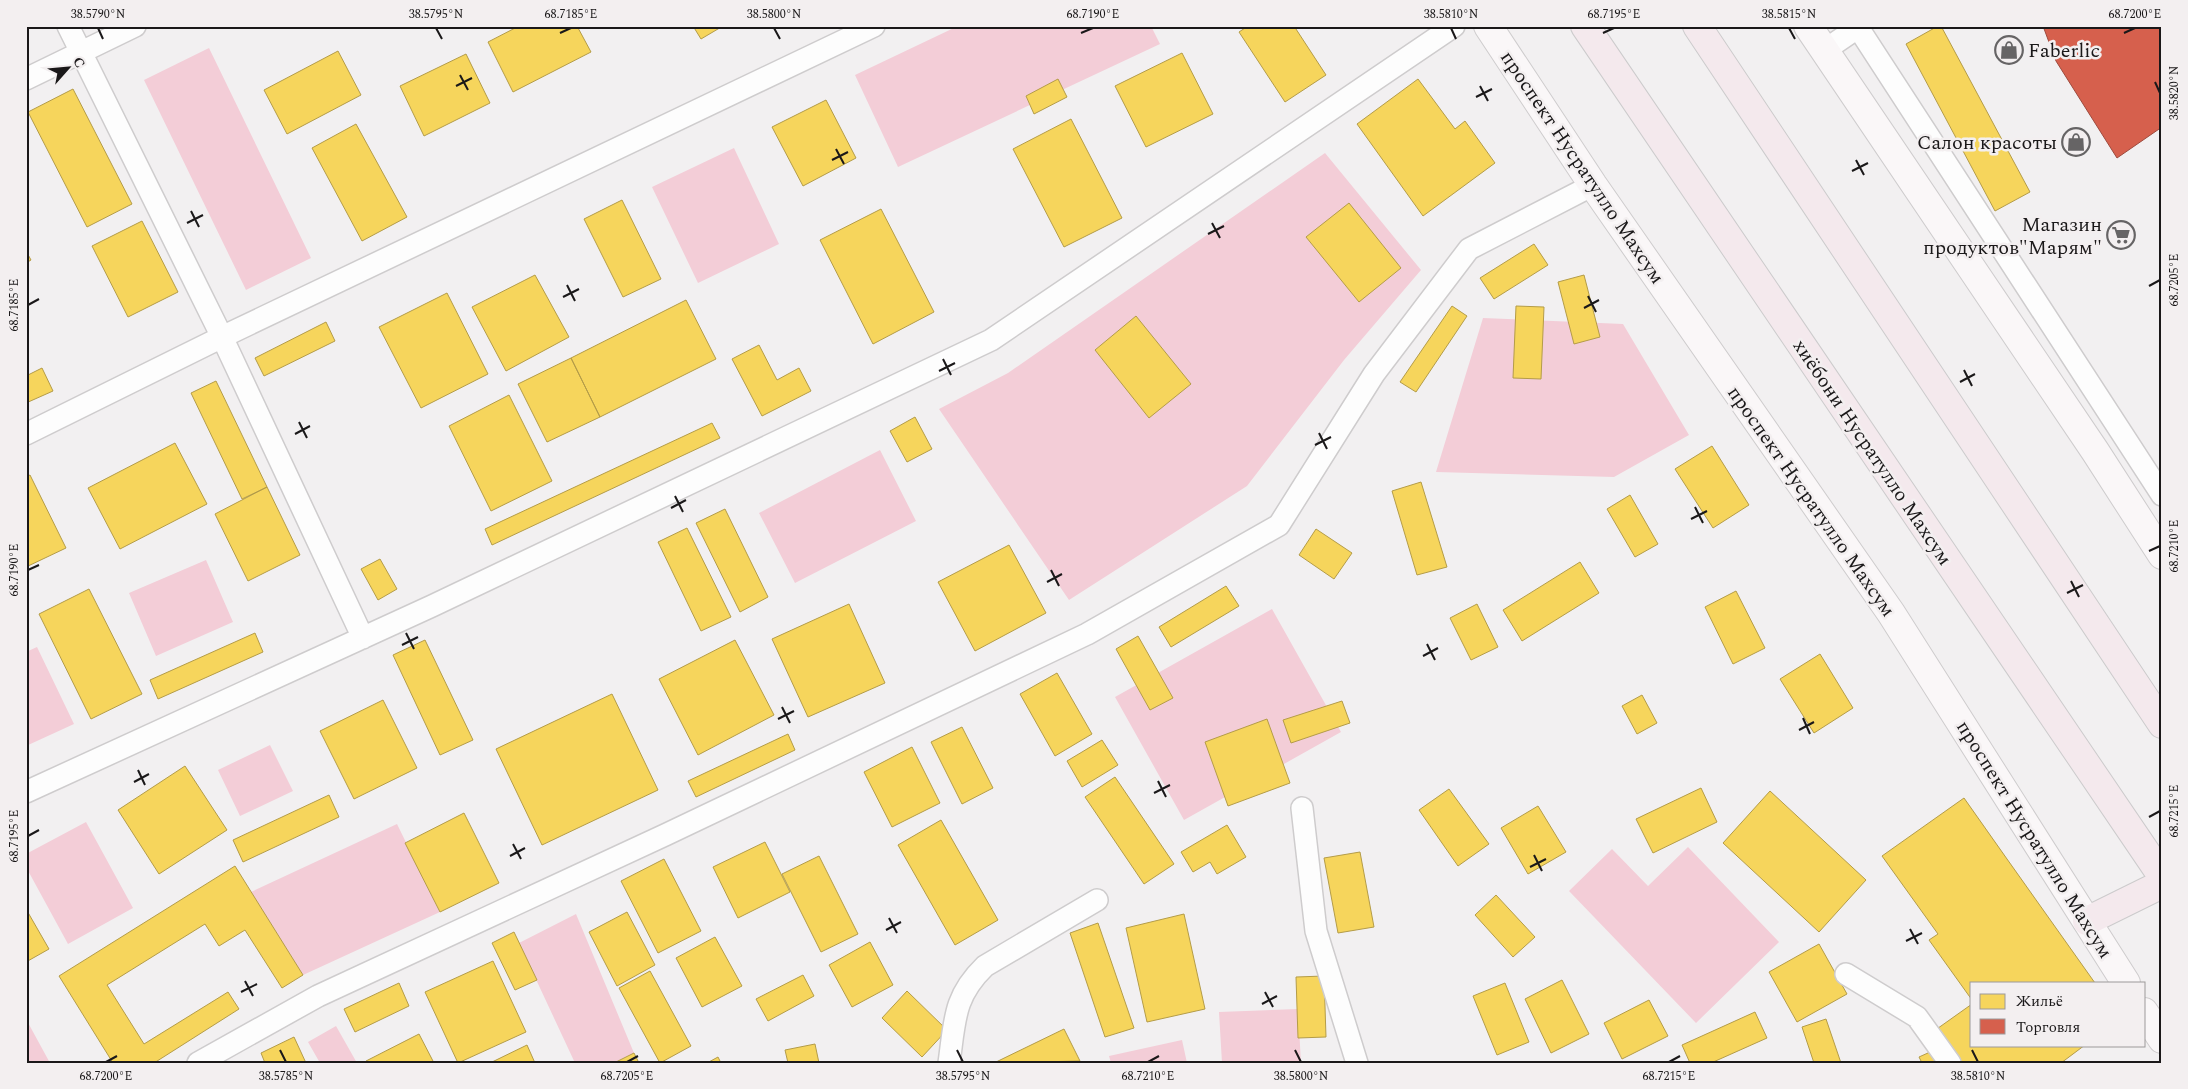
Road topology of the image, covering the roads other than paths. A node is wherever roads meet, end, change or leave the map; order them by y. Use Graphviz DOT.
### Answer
graph roads {
  1 [pos="68,26"];
  2 [pos="135,26"];
  3 [pos="874,26"];
  4 [pos="1454,26"];
  5 [pos="1488,26"];
  6 [pos="1585,26"];
  7 [pos="1697,26"];
  8 [pos="1808,26"];
  9 [pos="1858,27"];
  10 [pos="1825,50"];
  11 [pos="81,52"];
  12 [pos="26,78"];
  13 [pos="1593,185"];
  14 [pos="222,338"];
  15 [pos="26,434"];
  16 [pos="2162,495"];
  17 [pos="2162,555"];
  18 [pos="363,638"];
  19 [pos="2162,724"];
  20 [pos="26,792"];
  21 [pos="1302,808"];
  22 [pos="2162,876"];
  23 [pos="2162,884"];
  24 [pos="1097,900"];
  25 [pos="2087,921"];
  26 [pos="1846,974"];
  27 [pos="2125,982"];
  28 [pos="2146,1015"];
  29 [pos="2162,1039"];
  30 [pos="198,1063"];
  31 [pos="949,1063"];
  32 [pos="1357,1063"];
  33 [pos="1950,1063"];
  1 -- 11 [label="lane"];
  2 -- 11 [label="lane"];
  3 -- 14 [label="lane"];
  4 -- 18 [label="lane"];
  5 -- 13 [label="street, проспект Нусратулло Махсум"];
  6 -- 22 [label="highway, хиёбони Нусратулло Махсум"];
  7 -- 19 [label="highway"];
  8 -- 10 [label="street"];
  9 -- 10 [label="lane"];
  9 -- 16 [label="lane"];
  10 -- 17 [label="street"];
  11 -- 12 [label="lane"];
  11 -- 14 [label="lane"];
  13 -- 25 [label="street, проспект Нусратулло Махсум"];
  13 -- 30 [label="lane"];
  14 -- 15 [label="lane"];
  14 -- 18 [label="lane"];
  18 -- 20 [label="lane"];
  21 -- 32 [label="lane"];
  23 -- 25 [label="highway"];
  24 -- 31 [label="lane"];
  25 -- 27 [label="street, проспект Нусратулло Махсум"];
  26 -- 33 [label="lane"];
  28 -- 29 [label="street"];
}
